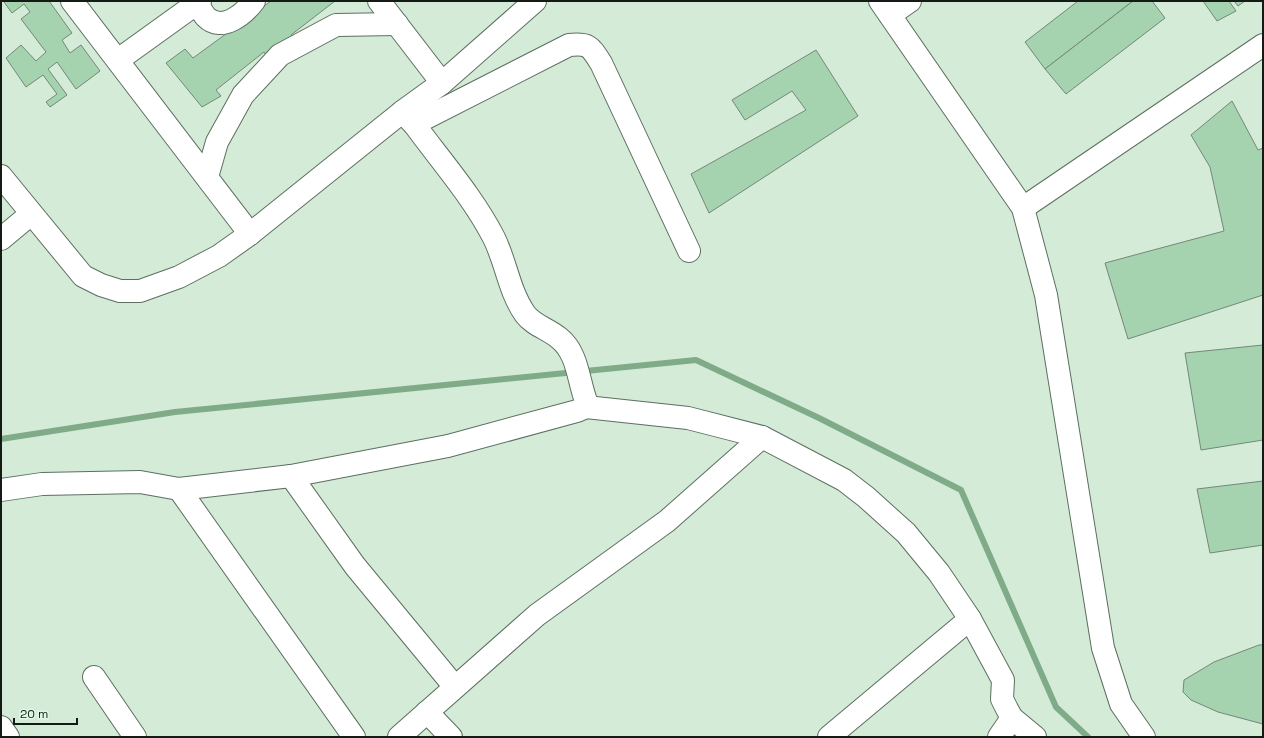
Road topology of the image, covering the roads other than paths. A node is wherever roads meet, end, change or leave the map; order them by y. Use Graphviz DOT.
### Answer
graph roads {
  1 [pos="72,1"];
  2 [pos="254,1"];
  3 [pos="379,1"];
  4 [pos="536,1"];
  5 [pos="910,1"];
  6 [pos="199,2"];
  7 [pos="885,8"];
  8 [pos="397,24"];
  9 [pos="1263,45"];
  10 [pos="118,60"];
  11 [pos="442,83"];
  12 [pos="408,118"];
  13 [pos="1,176"];
  14 [pos="207,177"];
  15 [pos="1024,208"];
  16 [pos="31,214"];
  17 [pos="250,234"];
  18 [pos="1,239"];
  19 [pos="689,251"];
  20 [pos="584,399"];
  21 [pos="762,437"];
  22 [pos="291,476"];
  23 [pos="179,488"];
  24 [pos="1,490"];
  25 [pos="970,619"];
  26 [pos="94,677"];
  27 [pos="455,687"];
  28 [pos="427,712"];
  29 [pos="1012,718"];
  30 [pos="1,727"];
  31 [pos="8,737"];
  32 [pos="136,737"];
  33 [pos="354,737"];
  34 [pos="399,737"];
  35 [pos="451,737"];
  36 [pos="829,737"];
  37 [pos="1000,737"];
  38 [pos="1035,737"];
  39 [pos="1144,737"];
  1 -- 10 [label="street"];
  2 -- 6 [label="street"];
  3 -- 8 [label="street"];
  4 -- 11 [label="street"];
  5 -- 7 [label="street"];
  6 -- 10 [label="street"];
  7 -- 15 [label="street"];
  8 -- 11 [label="street"];
  8 -- 14 [label="street"];
  9 -- 15 [label="street"];
  10 -- 14 [label="street"];
  11 -- 12 [label="street"];
  12 -- 17 [label="street"];
  12 -- 19 [label="street"];
  12 -- 20 [label="street"];
  13 -- 16 [label="street"];
  14 -- 17 [label="street"];
  15 -- 39 [label="street"];
  16 -- 17 [label="street"];
  16 -- 18 [label="street"];
  20 -- 21 [label="street"];
  20 -- 22 [label="street"];
  21 -- 25 [label="street"];
  21 -- 27 [label="street"];
  22 -- 23 [label="street"];
  22 -- 27 [label="street"];
  23 -- 24 [label="street"];
  23 -- 33 [label="street"];
  25 -- 29 [label="street"];
  25 -- 36 [label="street"];
  26 -- 32 [label="street"];
  27 -- 28 [label="street"];
  28 -- 34 [label="street"];
  28 -- 35 [label="street"];
  29 -- 37 [label="street"];
  29 -- 38 [label="street"];
  30 -- 31 [label="street"];
}
